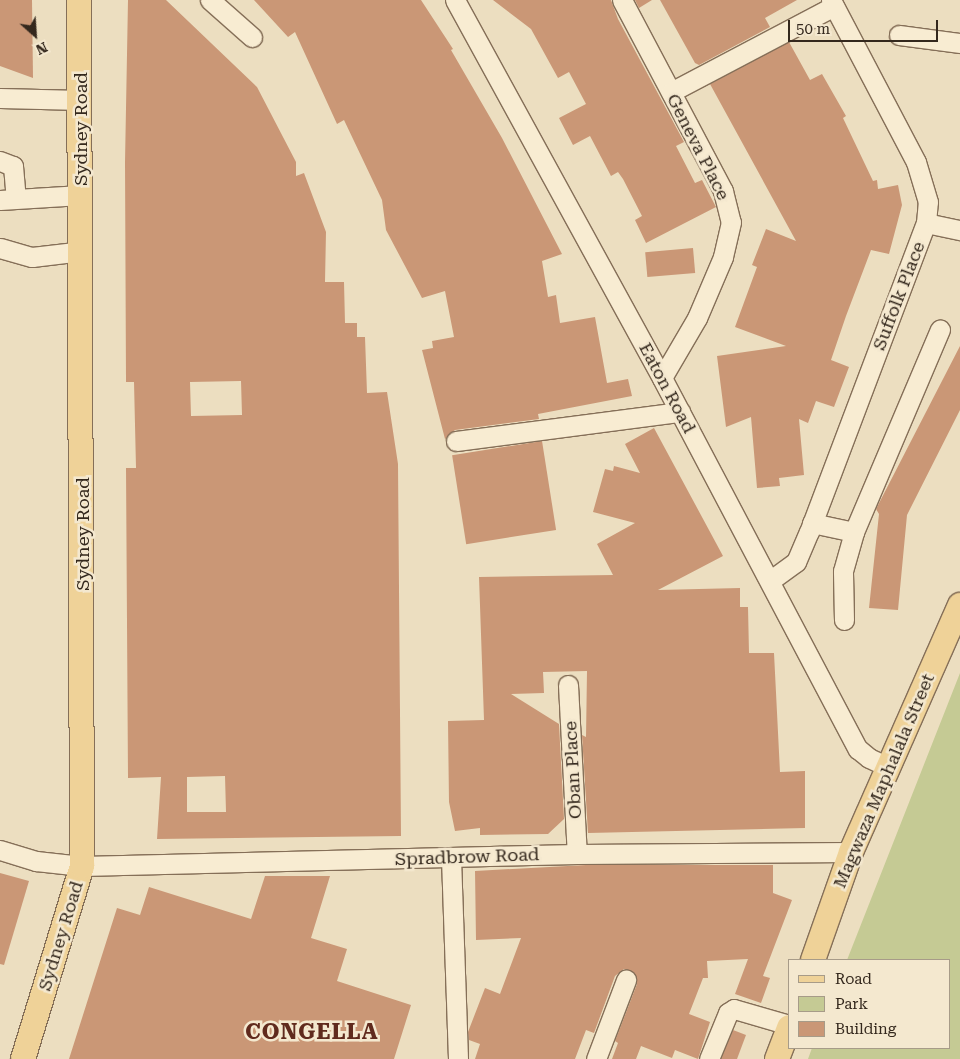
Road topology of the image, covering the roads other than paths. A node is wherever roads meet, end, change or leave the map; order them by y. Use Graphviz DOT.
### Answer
graph roads {
  1 [pos="79,0"];
  2 [pos="210,0"];
  3 [pos="455,0"];
  4 [pos="622,0"];
  5 [pos="832,3"];
  6 [pos="899,35"];
  7 [pos="252,37"];
  8 [pos="960,43"];
  9 [pos="671,92"];
  10 [pos="0,98"];
  11 [pos="81,100"];
  12 [pos="0,161"];
  13 [pos="82,195"];
  14 [pos="8,199"];
  15 [pos="926,224"];
  16 [pos="960,230"];
  17 [pos="0,248"];
  18 [pos="82,251"];
  19 [pos="940,329"];
  20 [pos="662,378"];
  21 [pos="680,412"];
  22 [pos="456,441"];
  23 [pos="812,523"];
  24 [pos="854,532"];
  25 [pos="771,580"];
  26 [pos="960,605"];
  27 [pos="844,620"];
  28 [pos="568,686"];
  29 [pos="888,767"];
  30 [pos="0,850"];
  31 [pos="851,852"];
  32 [pos="577,854"];
  33 [pos="451,858"];
  34 [pos="82,866"];
  35 [pos="813,959"];
  36 [pos="626,980"];
  37 [pos="788,1026"];
  38 [pos="788,1029"];
  39 [pos="23,1059"];
  40 [pos="458,1059"];
  41 [pos="596,1059"];
  42 [pos="710,1059"];
  43 [pos="777,1059"];
  1 -- 11 [label="main road, Sydney Road"];
  2 -- 7 [label="street"];
  3 -- 20 [label="street, Eaton Road"];
  4 -- 9 [label="street, Geneva Place"];
  5 -- 9 [label="street"];
  5 -- 15 [label="street, Suffolk Place"];
  6 -- 8 [label="street"];
  9 -- 20 [label="street, Geneva Place"];
  10 -- 11 [label="street"];
  11 -- 13 [label="main road, Sydney Road"];
  12 -- 14 [label="street"];
  13 -- 14 [label="street"];
  13 -- 18 [label="main road, Sydney Road"];
  15 -- 16 [label="street"];
  15 -- 23 [label="street, Suffolk Place"];
  17 -- 18 [label="street"];
  18 -- 34 [label="main road, Sydney Road"];
  19 -- 24 [label="street"];
  20 -- 21 [label="street, Eaton Road"];
  21 -- 22 [label="street"];
  21 -- 25 [label="street, Eaton Road"];
  23 -- 24 [label="street"];
  23 -- 25 [label="street, Suffolk Place"];
  24 -- 27 [label="street"];
  25 -- 29 [label="street, Eaton Road"];
  26 -- 29 [label="main road, Magwaza Maphalala Street"];
  28 -- 32 [label="street, Oban Place"];
  29 -- 31 [label="main road, Magwaza Maphalala Street"];
  30 -- 34 [label="street, Spradbrow Road"];
  31 -- 32 [label="street, Spradbrow Road"];
  31 -- 35 [label="main road, Magwaza Maphalala Street"];
  32 -- 33 [label="street, Spradbrow Road"];
  33 -- 34 [label="street, Spradbrow Road"];
  33 -- 40 [label="street"];
  34 -- 39 [label="main road, Sydney Road"];
  36 -- 41 [label="street"];
  37 -- 42 [label="street"];
  38 -- 43 [label="main road"];
}
